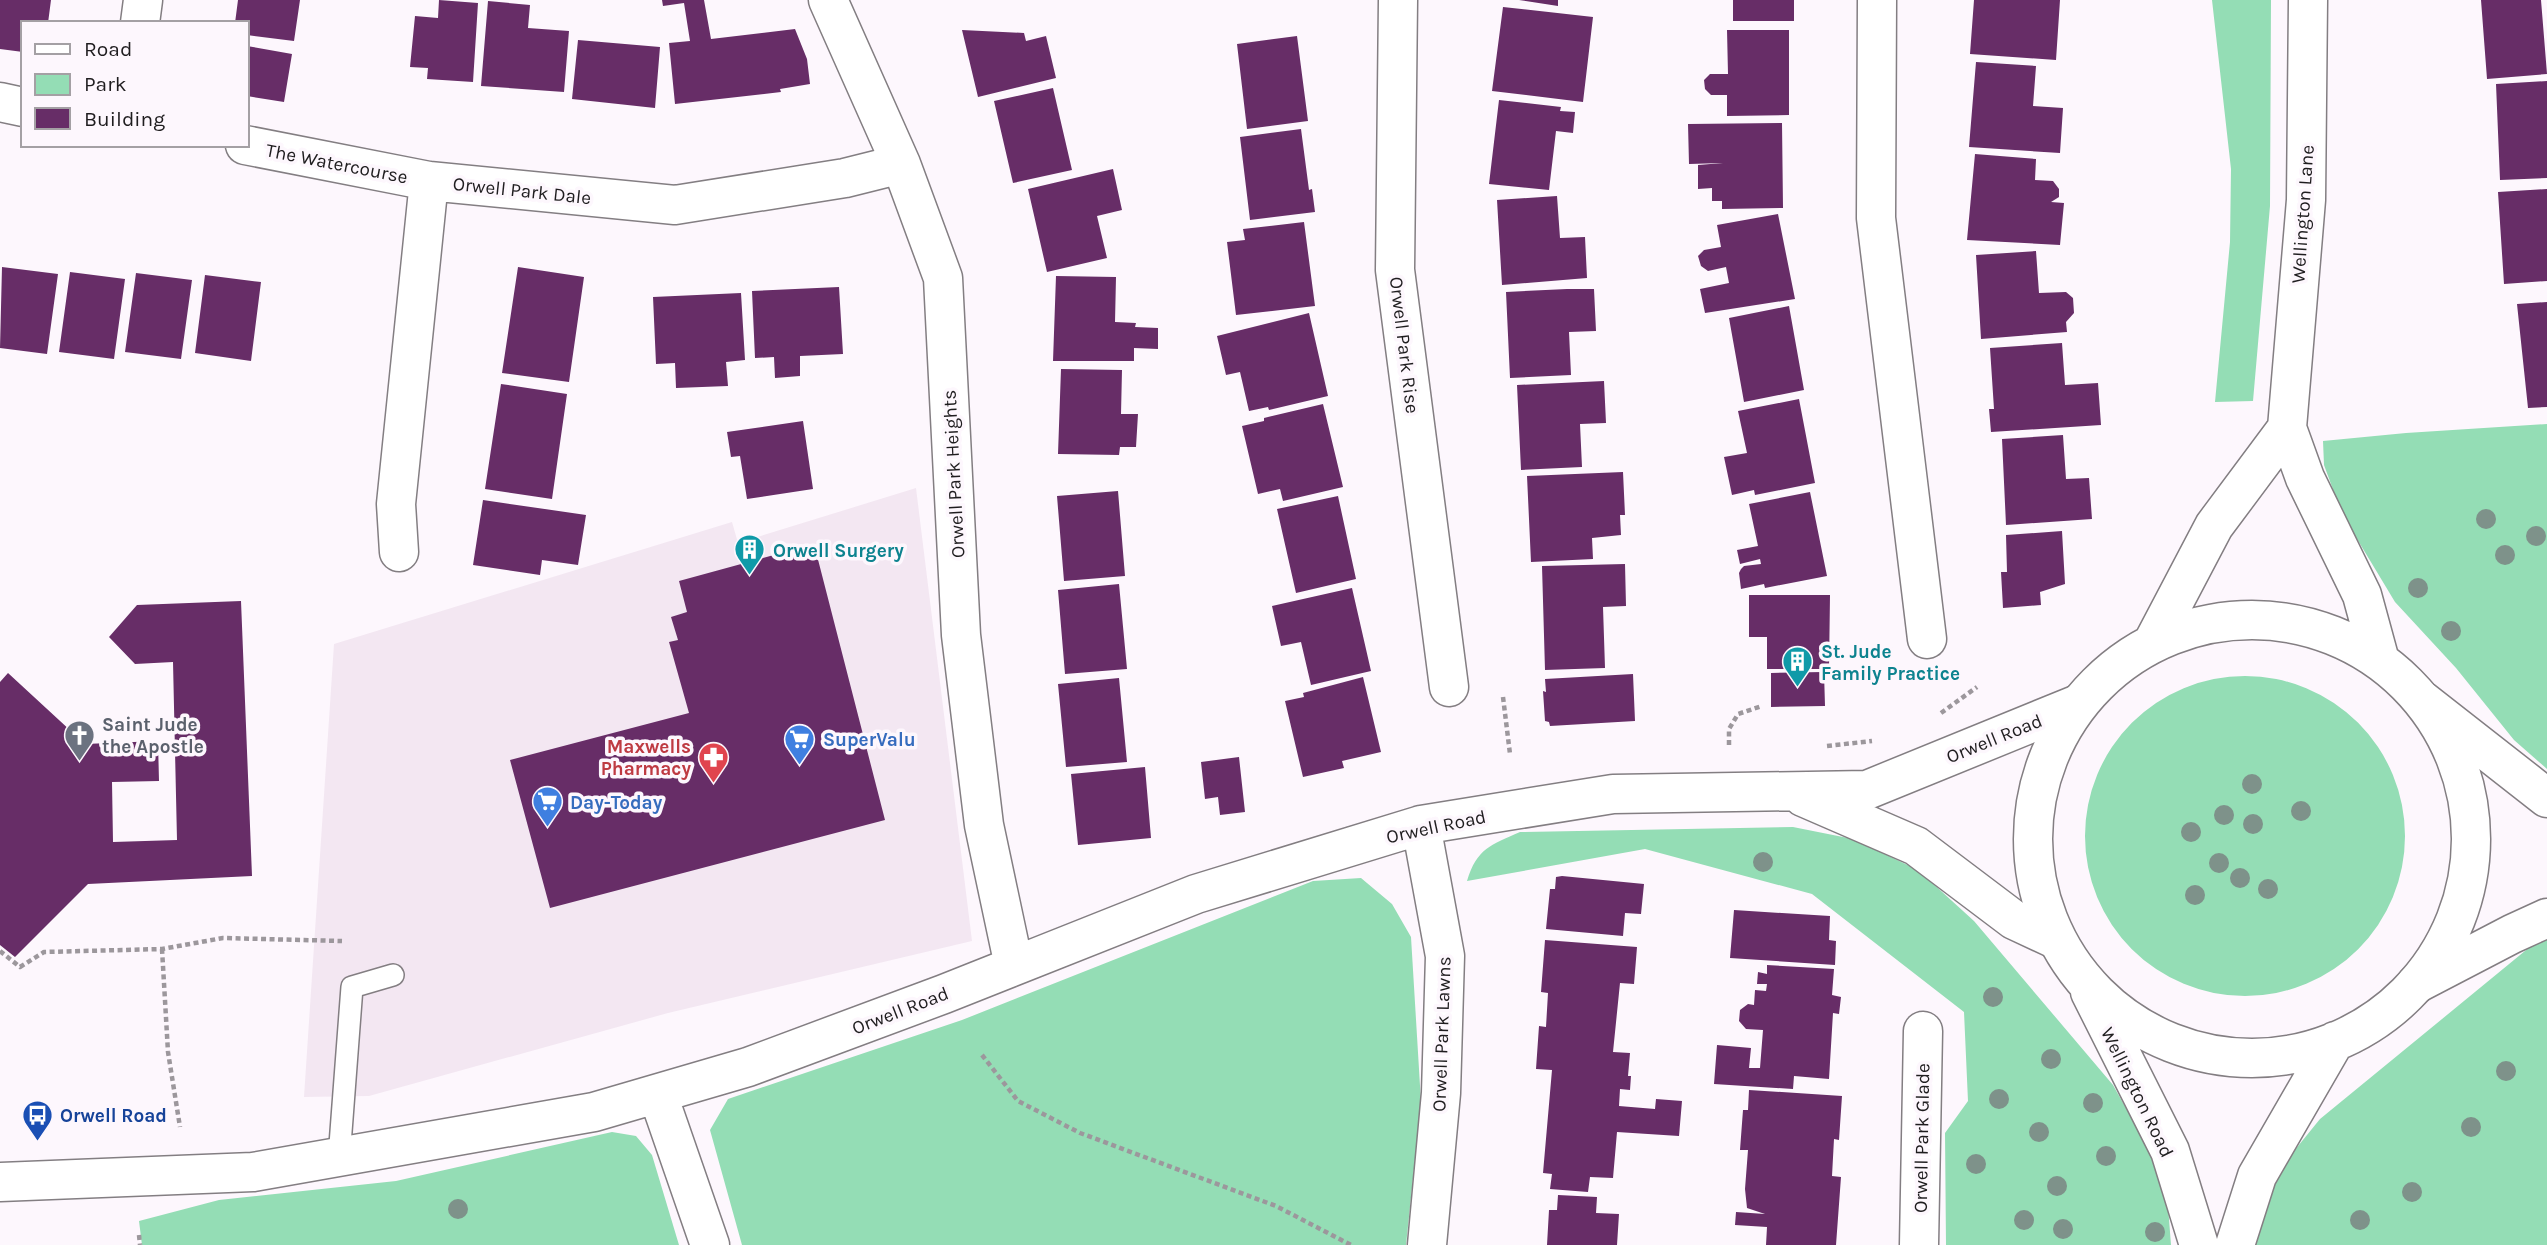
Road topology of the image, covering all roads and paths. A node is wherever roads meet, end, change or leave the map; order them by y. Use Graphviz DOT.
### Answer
graph roads {
  1 [pos="143,0"];
  2 [pos="828,0"];
  3 [pos="1398,0"];
  4 [pos="1877,0"];
  5 [pos="2308,0"];
  6 [pos="140,21"];
  7 [pos="0,102"];
  8 [pos="21,107"];
  9 [pos="248,146"];
  10 [pos="901,164"];
  11 [pos="429,181"];
  12 [pos="2287,428"];
  13 [pos="399,552"];
  14 [pos="1927,639"];
  15 [pos="2152,644"];
  16 [pos="2380,661"];
  17 [pos="1449,687"];
  18 [pos="1977,687"];
  19 [pos="1503,698"];
  20 [pos="2423,702"];
  21 [pos="2078,704"];
  22 [pos="1762,706"];
  23 [pos="1933,717"];
  24 [pos="1882,737"];
  25 [pos="1729,745"];
  26 [pos="1827,746"];
  27 [pos="1510,754"];
  28 [pos="1788,791"];
  29 [pos="2547,798"];
  30 [pos="1421,825"];
  31 [pos="2547,918"];
  32 [pos="2057,940"];
  33 [pos="342,941"];
  34 [pos="162,949"];
  35 [pos="0,951"];
  36 [pos="1014,966"];
  37 [pos="393,975"];
  38 [pos="2084,981"];
  39 [pos="2416,984"];
  40 [pos="1923,1031"];
  41 [pos="2335,1041"];
  42 [pos="982,1055"];
  43 [pos="658,1095"];
  44 [pos="180,1127"];
  45 [pos="339,1158"];
  46 [pos="0,1182"];
  47 [pos="139,1235"];
  48 [pos="140,1245"];
  49 [pos="710,1245"];
  50 [pos="1352,1245"];
  51 [pos="1427,1245"];
  52 [pos="1919,1245"];
  53 [pos="2199,1245"];
  54 [pos="2235,1245"];
  1 -- 6 [label="street"];
  2 -- 10 [label="street, Orwell Park Heights"];
  3 -- 17 [label="street, Orwell Park Rise"];
  4 -- 14 [label="street"];
  5 -- 12 [label="street, Wellington Lane"];
  7 -- 8 [label="street"];
  9 -- 11 [label="street, The Watercourse"];
  10 -- 11 [label="street, Orwell Park Dale"];
  10 -- 36 [label="street, Orwell Park Heights"];
  11 -- 13 [label="street, Orwell Park Dale"];
  12 -- 15 [label="street"];
  12 -- 16 [label="street, Wellington Lane"];
  15 -- 16 [label="street"];
  15 -- 21 [label="street"];
  16 -- 20 [label="street"];
  18 -- 23 [label="path"];
  19 -- 27 [label="path"];
  20 -- 29 [label="street"];
  20 -- 39 [label="street"];
  21 -- 28 [label="street, Orwell Road"];
  21 -- 32 [label="street"];
  22 -- 25 [label="path"];
  24 -- 26 [label="path"];
  28 -- 30 [label="street, Orwell Road"];
  28 -- 32 [label="street, Orwell Road"];
  30 -- 36 [label="street, Orwell Road"];
  30 -- 51 [label="street, Orwell Park Lawns"];
  31 -- 39 [label="street"];
  32 -- 38 [label="street"];
  33 -- 34 [label="path"];
  34 -- 35 [label="path"];
  34 -- 44 [label="path"];
  36 -- 43 [label="street, Orwell Road"];
  37 -- 45 [label="lane"];
  38 -- 41 [label="street"];
  38 -- 53 [label="street, Wellington Road"];
  39 -- 41 [label="street"];
  40 -- 52 [label="street, Orwell Park Glade"];
  41 -- 54 [label="street"];
  42 -- 50 [label="path"];
  43 -- 45 [label="street, Orwell Road"];
  43 -- 49 [label="street"];
  45 -- 46 [label="street, Orwell Road"];
  47 -- 48 [label="path"];
}
